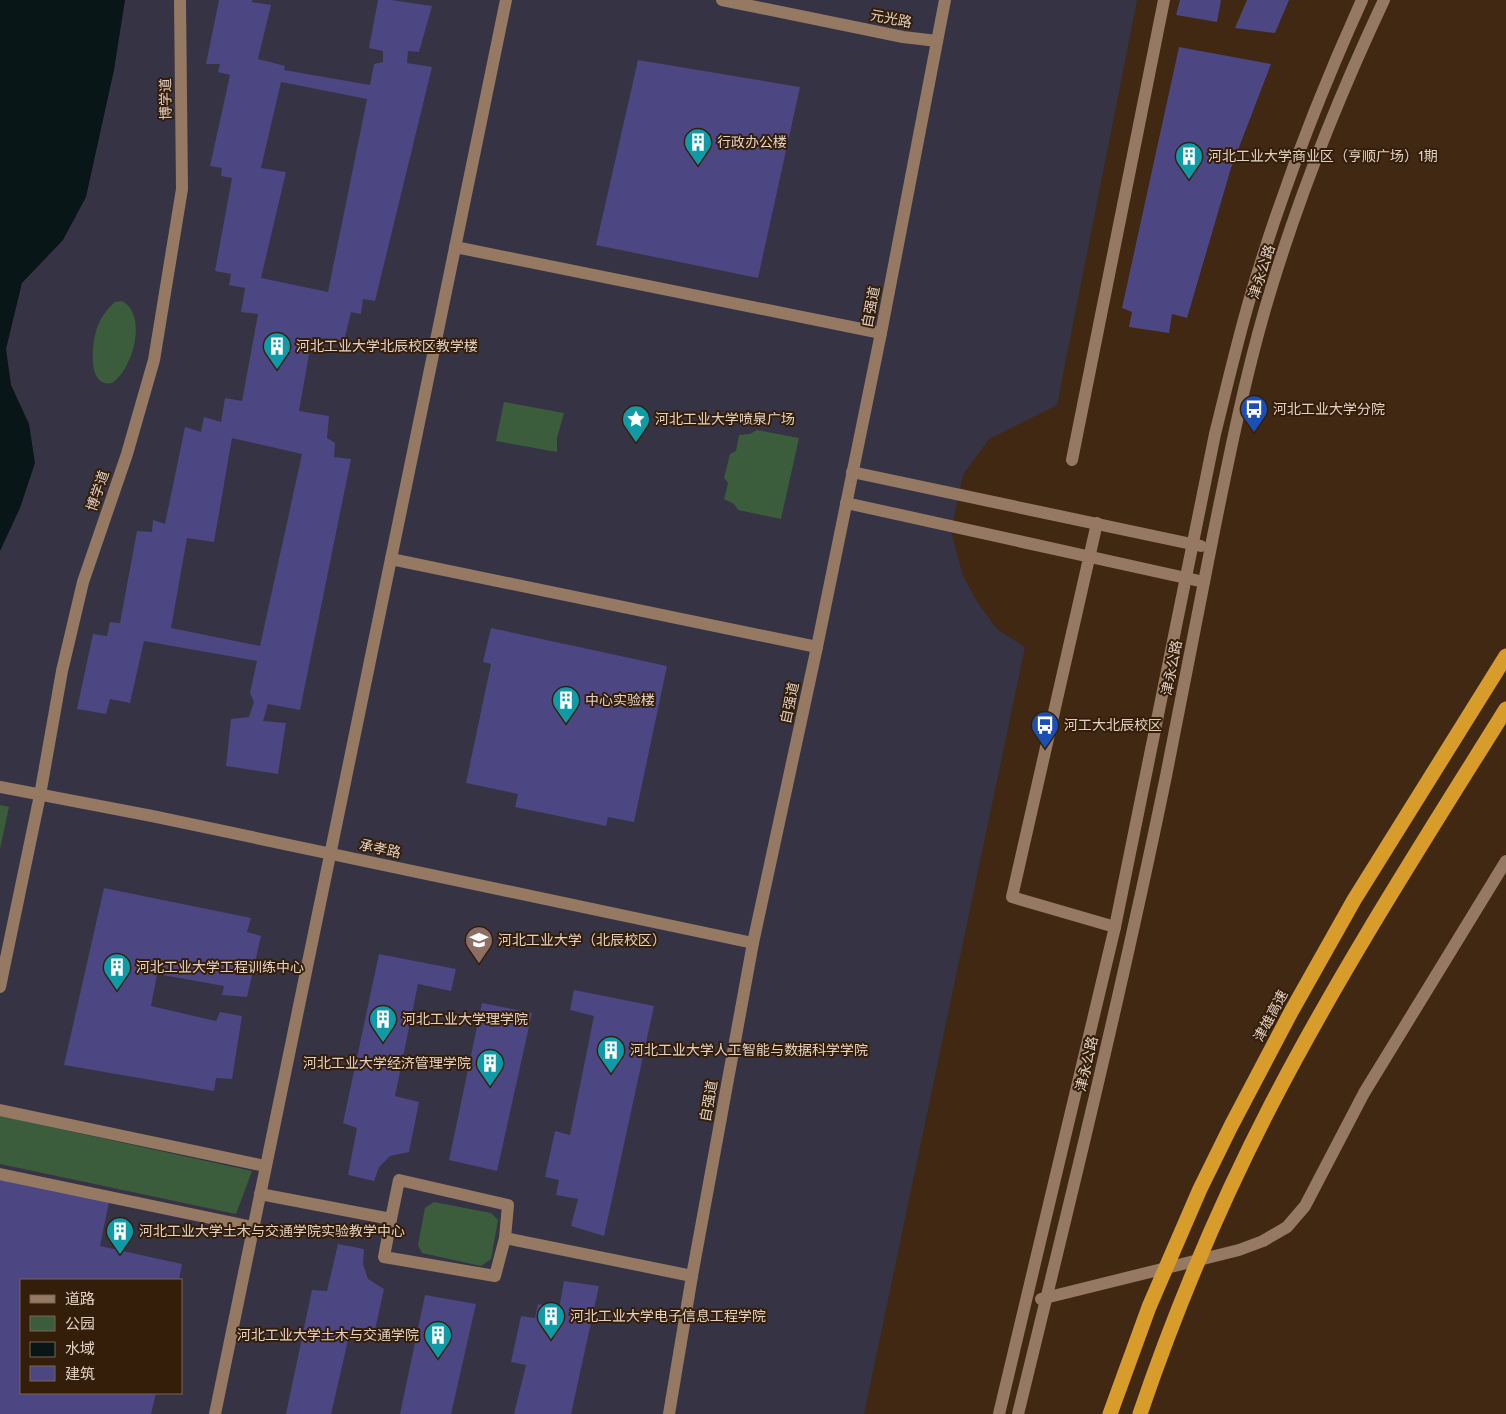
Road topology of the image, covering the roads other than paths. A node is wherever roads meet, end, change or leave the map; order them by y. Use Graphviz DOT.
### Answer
graph roads {
  1 [pos="180,0"];
  2 [pos="506,0"];
  3 [pos="722,0"];
  4 [pos="945,0"];
  5 [pos="1164,0"];
  6 [pos="1362,0"];
  7 [pos="1384,0"];
  8 [pos="937,41"];
  9 [pos="455,247"];
  10 [pos="881,333"];
  11 [pos="1072,460"];
  12 [pos="852,472"];
  13 [pos="846,503"];
  14 [pos="1096,523"];
  15 [pos="1193,544"];
  16 [pos="1211,548"];
  17 [pos="1089,557"];
  18 [pos="391,559"];
  19 [pos="1186,578"];
  20 [pos="1204,582"];
  21 [pos="817,647"];
  22 [pos="1506,656"];
  23 [pos="1506,708"];
  24 [pos="0,787"];
  25 [pos="40,795"];
  26 [pos="329,853"];
  27 [pos="1506,860"];
  28 [pos="1115,927"];
  29 [pos="753,943"];
  30 [pos="0,987"];
  31 [pos="0,1110"];
  32 [pos="265,1166"];
  33 [pos="0,1174"];
  34 [pos="260,1194"];
  35 [pos="391,1219"];
  36 [pos="253,1227"];
  37 [pos="505,1238"];
  38 [pos="692,1276"];
  39 [pos="1046,1298"];
  40 [pos="1026,1303"];
  41 [pos="214,1414"];
  42 [pos="669,1414"];
  43 [pos="999,1414"];
  44 [pos="1018,1414"];
  45 [pos="1110,1414"];
  46 [pos="1140,1414"];
  1 -- 25 [label="street, 博学道"];
  2 -- 9 [label="street"];
  3 -- 8 [label="street, 元光路"];
  4 -- 8 [label="street, 自强道"];
  5 -- 11 [label="street"];
  6 -- 15 [label="street, 津永公路"];
  7 -- 16 [label="street, 津永公路"];
  8 -- 10 [label="street, 自强道"];
  9 -- 10 [label="street"];
  9 -- 18 [label="street"];
  10 -- 12 [label="street, 自强道"];
  12 -- 13 [label="street, 自强道"];
  12 -- 14 [label="street"];
  13 -- 17 [label="street"];
  13 -- 21 [label="street, 自强道"];
  14 -- 15 [label="street"];
  14 -- 17 [label="street"];
  15 -- 16 [label="street"];
  15 -- 19 [label="street, 津永公路"];
  16 -- 20 [label="street, 津永公路"];
  17 -- 19 [label="street"];
  17 -- 28 [label="street"];
  18 -- 21 [label="street"];
  18 -- 26 [label="street"];
  19 -- 20 [label="street"];
  19 -- 28 [label="street, 津永公路"];
  20 -- 39 [label="street, 津永公路"];
  21 -- 29 [label="street, 自强道"];
  22 -- 45 [label="highway, 津雄高速"];
  23 -- 46 [label="highway"];
  24 -- 25 [label="street, 承孝路"];
  25 -- 26 [label="street, 承孝路"];
  25 -- 30 [label="street, 博学道"];
  26 -- 29 [label="street, 承孝路"];
  26 -- 32 [label="street"];
  27 -- 39 [label="street"];
  28 -- 40 [label="street, 津永公路"];
  29 -- 38 [label="street, 自强道"];
  31 -- 32 [label="street"];
  32 -- 34 [label="street"];
  33 -- 36 [label="street"];
  34 -- 35 [label="street"];
  34 -- 36 [label="street"];
  35 -- 37 [label="street"];
  35 -- 37 [label="street"];
  36 -- 41 [label="street"];
  37 -- 38 [label="street"];
  38 -- 42 [label="street, 自强道"];
  39 -- 40 [label="street"];
  39 -- 44 [label="street, 津永公路"];
  40 -- 43 [label="street, 津永公路"];
}
